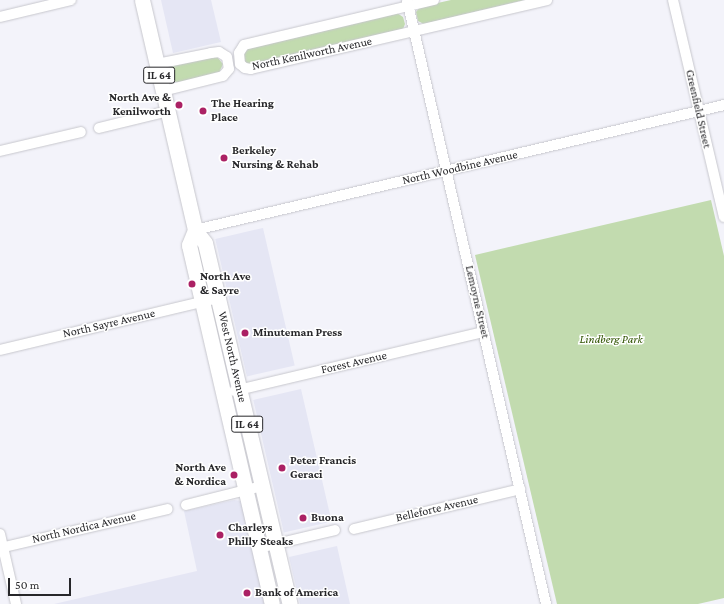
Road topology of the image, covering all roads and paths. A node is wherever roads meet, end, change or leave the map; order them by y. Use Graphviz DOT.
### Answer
graph roads {
  1 [pos="71,0"];
  2 [pos="142,0"];
  3 [pos="434,0"];
  4 [pos="547,0"];
  5 [pos="673,0"];
  6 [pos="408,3"];
  7 [pos="0,17"];
  8 [pos="414,32"];
  9 [pos="157,64"];
  10 [pos="163,91"];
  11 [pos="724,105"];
  12 [pos="698,111"];
  13 [pos="168,112"];
  14 [pos="99,128"];
  15 [pos="81,132"];
  16 [pos="0,151"];
  17 [pos="446,171"];
  18 [pos="724,217"];
  19 [pos="195,230"];
  20 [pos="218,298"];
  21 [pos="202,302"];
  22 [pos="483,332"];
  23 [pos="0,350"];
  24 [pos="239,390"];
  25 [pos="224,394"];
  26 [pos="262,486"];
  27 [pos="246,490"];
  28 [pos="520,490"];
  29 [pos="186,505"];
  30 [pos="168,509"];
  31 [pos="354,529"];
  32 [pos="335,530"];
  33 [pos="0,534"];
  34 [pos="276,544"];
  35 [pos="2,548"];
  36 [pos="259,548"];
  37 [pos="16,604"];
  38 [pos="272,604"];
  39 [pos="290,604"];
  40 [pos="546,604"];
  1 -- 7 [label="street"];
  2 -- 9 [label="main road, West North Avenue / IL 64"];
  3 -- 6 [label="street, North Kenilworth Avenue"];
  4 -- 8 [label="street, North Kenilworth Avenue"];
  5 -- 12 [label="street, Greenfield Street"];
  6 -- 8 [label="street, Lemoyne Street"];
  6 -- 8 [label="street, North Kenilworth Avenue"];
  8 -- 17 [label="street, Lemoyne Street"];
  9 -- 10 [label="main road, West North Avenue / IL 64"];
  9 -- 10 [label="street"];
  10 -- 13 [label="main road, West North Avenue / IL 64"];
  11 -- 12 [label="street, North Woodbine Avenue"];
  12 -- 17 [label="street, North Woodbine Avenue"];
  12 -- 18 [label="street, Greenfield Street"];
  13 -- 14 [label="street"];
  13 -- 19 [label="main road, West North Avenue / IL 64"];
  15 -- 16 [label="street"];
  17 -- 19 [label="street, North Woodbine Avenue"];
  17 -- 22 [label="street, Lemoyne Street"];
  19 -- 20 [label="main road, West North Avenue / IL 64"];
  19 -- 21 [label="main road, West North Avenue / IL 64"];
  20 -- 21 [label="street, North Sayre Avenue"];
  20 -- 24 [label="main road, West North Avenue / IL 64"];
  21 -- 23 [label="street, North Sayre Avenue"];
  21 -- 25 [label="main road, West North Avenue / IL 64"];
  22 -- 24 [label="street, Forest Avenue"];
  22 -- 28 [label="street, Lemoyne Street"];
  24 -- 25 [label="street, Forest Avenue"];
  24 -- 26 [label="main road, West North Avenue / IL 64"];
  25 -- 27 [label="main road, West North Avenue / IL 64"];
  26 -- 27 [label="street"];
  26 -- 34 [label="main road, West North Avenue / IL 64"];
  27 -- 29 [label="street"];
  27 -- 36 [label="main road, West North Avenue / IL 64"];
  28 -- 31 [label="street, Belleforte Avenue"];
  28 -- 40 [label="street, Lemoyne Street"];
  30 -- 35 [label="street, North Nordica Avenue"];
  32 -- 34 [label="street"];
  33 -- 35 [label="street"];
  34 -- 36 [label="street"];
  34 -- 39 [label="main road, West North Avenue / IL 64"];
  35 -- 37 [label="street"];
  36 -- 38 [label="main road, West North Avenue / IL 64"];
}
